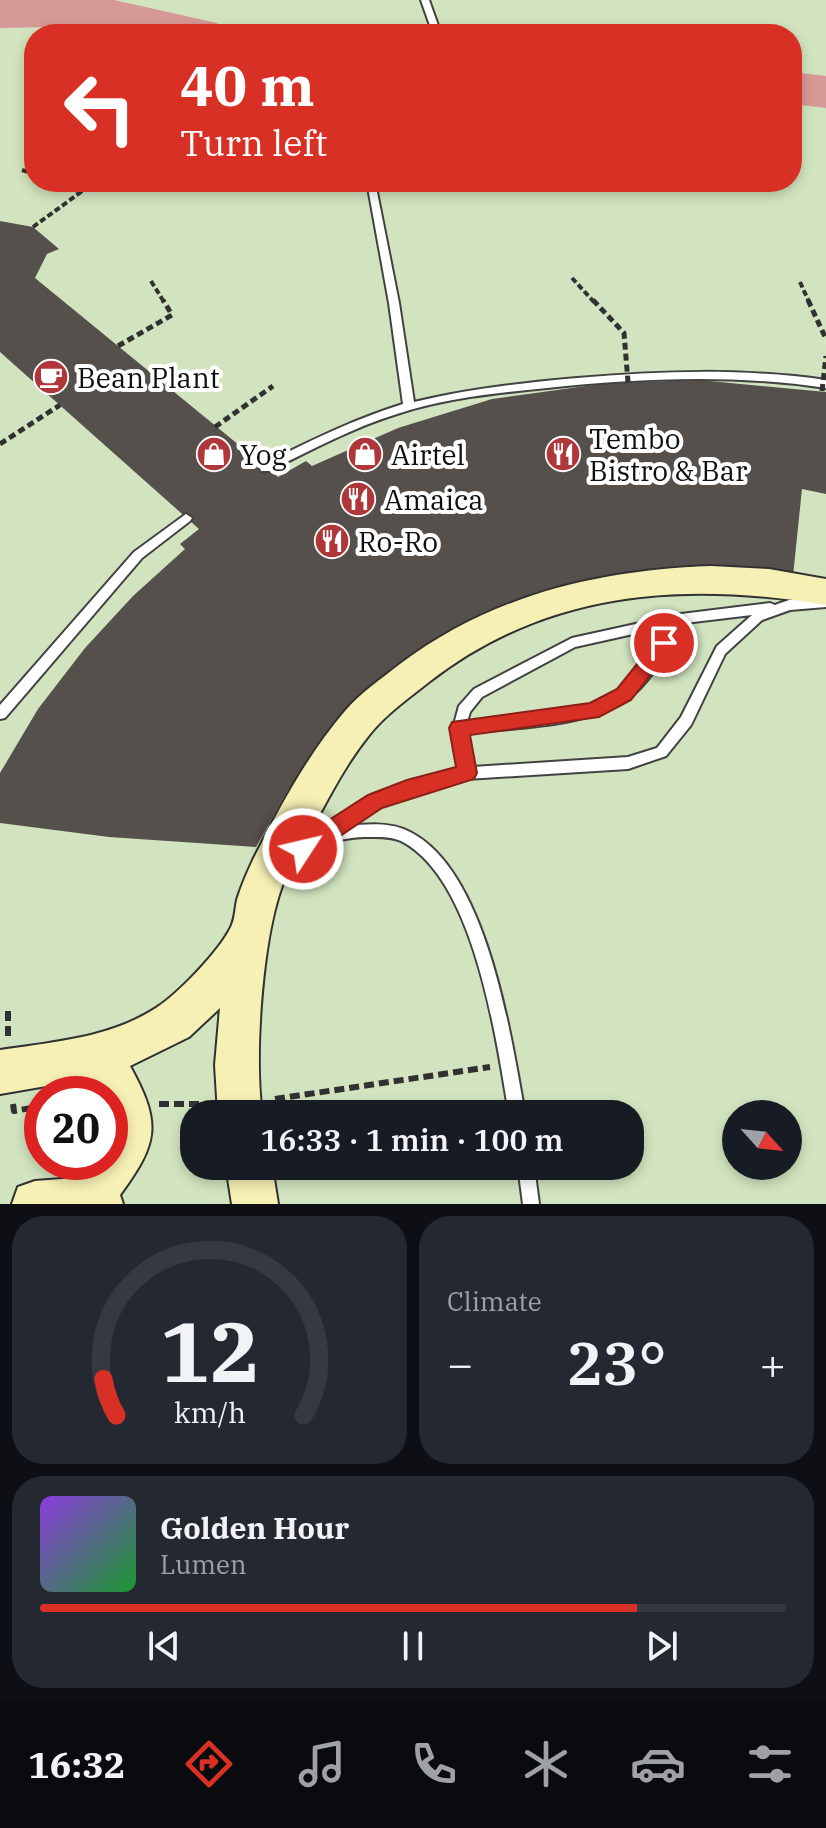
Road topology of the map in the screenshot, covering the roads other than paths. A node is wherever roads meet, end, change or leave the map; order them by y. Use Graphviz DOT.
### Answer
graph roads {
  1 [pos="425,0"];
  2 [pos="433,24"];
  3 [pos="373,192"];
  4 [pos="824,388"];
  5 [pos="409,406"];
  6 [pos="265,468"];
  7 [pos="186,518"];
  8 [pos="826,592"];
  9 [pos="826,602"];
  10 [pos="789,605"];
  11 [pos="681,619"];
  12 [pos="0,714"];
  13 [pos="459,728"];
  14 [pos="467,773"];
  15 [pos="318,837"];
  16 [pos="266,877"];
  17 [pos="250,938"];
  18 [pos="98,1056"];
  19 [pos="0,1072"];
  20 [pos="239,1100"];
  21 [pos="514,1100"];
  22 [pos="251,1180"];
  23 [pos="528,1180"];
  24 [pos="93,1202"];
  25 [pos="35,1204"];
  26 [pos="255,1204"];
  27 [pos="531,1204"];
  1 -- 2 [label="lane"];
  3 -- 5 [label="lane"];
  4 -- 5 [label="lane"];
  5 -- 6 [label="lane"];
  7 -- 12 [label="lane"];
  8 -- 16 [label="main road"];
  9 -- 10 [label="lane"];
  10 -- 11 [label="lane"];
  10 -- 14 [label="lane"];
  11 -- 13 [label="lane"];
  11 -- 13 [label="lane"];
  13 -- 14 [label="lane"];
  14 -- 15 [label="lane"];
  15 -- 16 [label="lane"];
  15 -- 21 [label="lane"];
  16 -- 17 [label="main road"];
  17 -- 18 [label="main road"];
  17 -- 20 [label="main road"];
  18 -- 19 [label="main road"];
  18 -- 24 [label="main road"];
  22 -- 26 [label="main road"];
  23 -- 27 [label="lane"];
  24 -- 25 [label="main road"];
}
